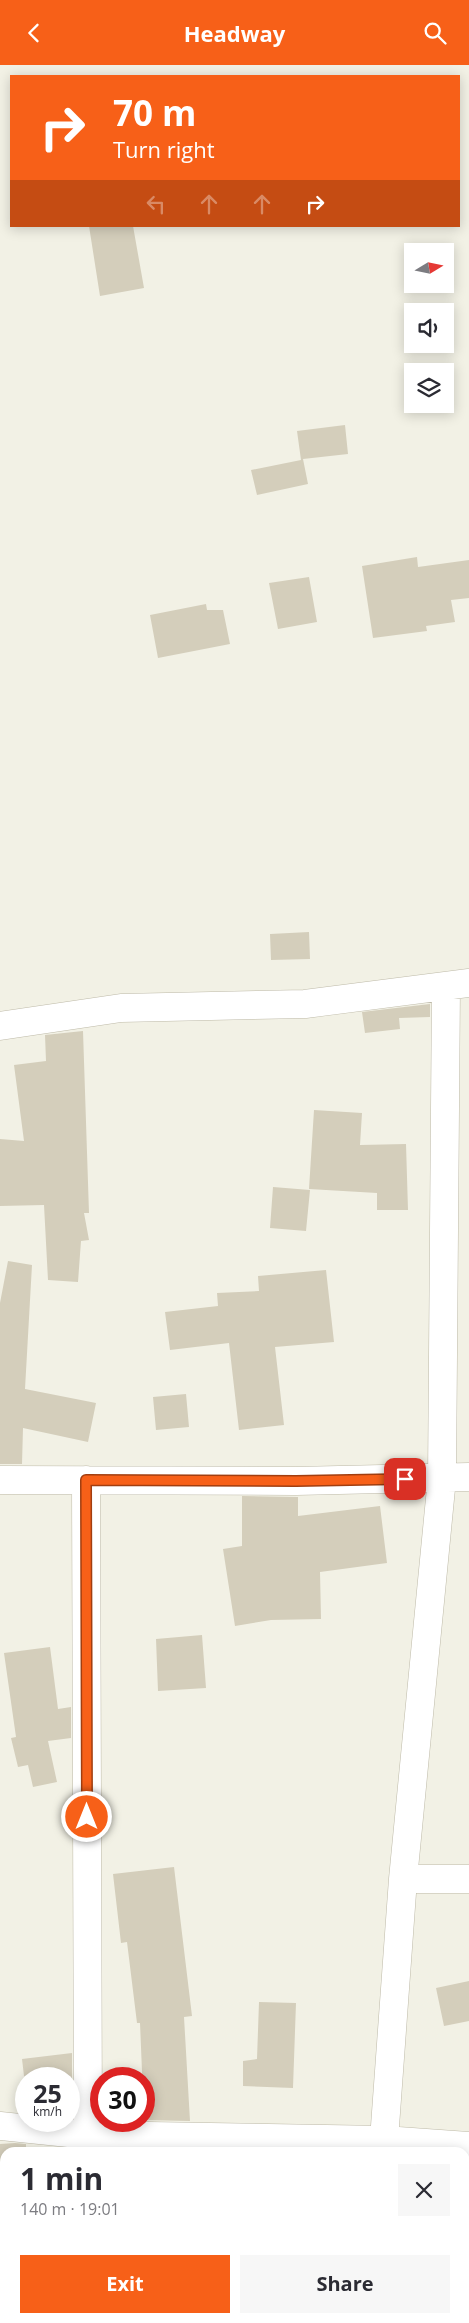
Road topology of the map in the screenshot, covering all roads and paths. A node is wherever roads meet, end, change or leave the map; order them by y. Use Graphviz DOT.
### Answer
graph roads {
  1 [pos="458,984"];
  2 [pos="0,1026"];
  3 [pos="469,1477"];
  4 [pos="442,1478"];
  5 [pos="0,1479"];
  6 [pos="86,1480"];
  7 [pos="403,1879"];
  8 [pos="469,1879"];
  9 [pos="0,2126"];
  10 [pos="88,2135"];
  11 [pos="383,2146"];
  12 [pos="469,2146"];
  1 -- 2 [label="street"];
  1 -- 4 [label="street"];
  3 -- 4 [label="street"];
  4 -- 6 [label="street"];
  4 -- 7 [label="street"];
  5 -- 6 [label="street"];
  6 -- 10 [label="street"];
  7 -- 8 [label="street"];
  7 -- 11 [label="street"];
  9 -- 10 [label="street"];
  10 -- 11 [label="street"];
  11 -- 12 [label="street"];
}
